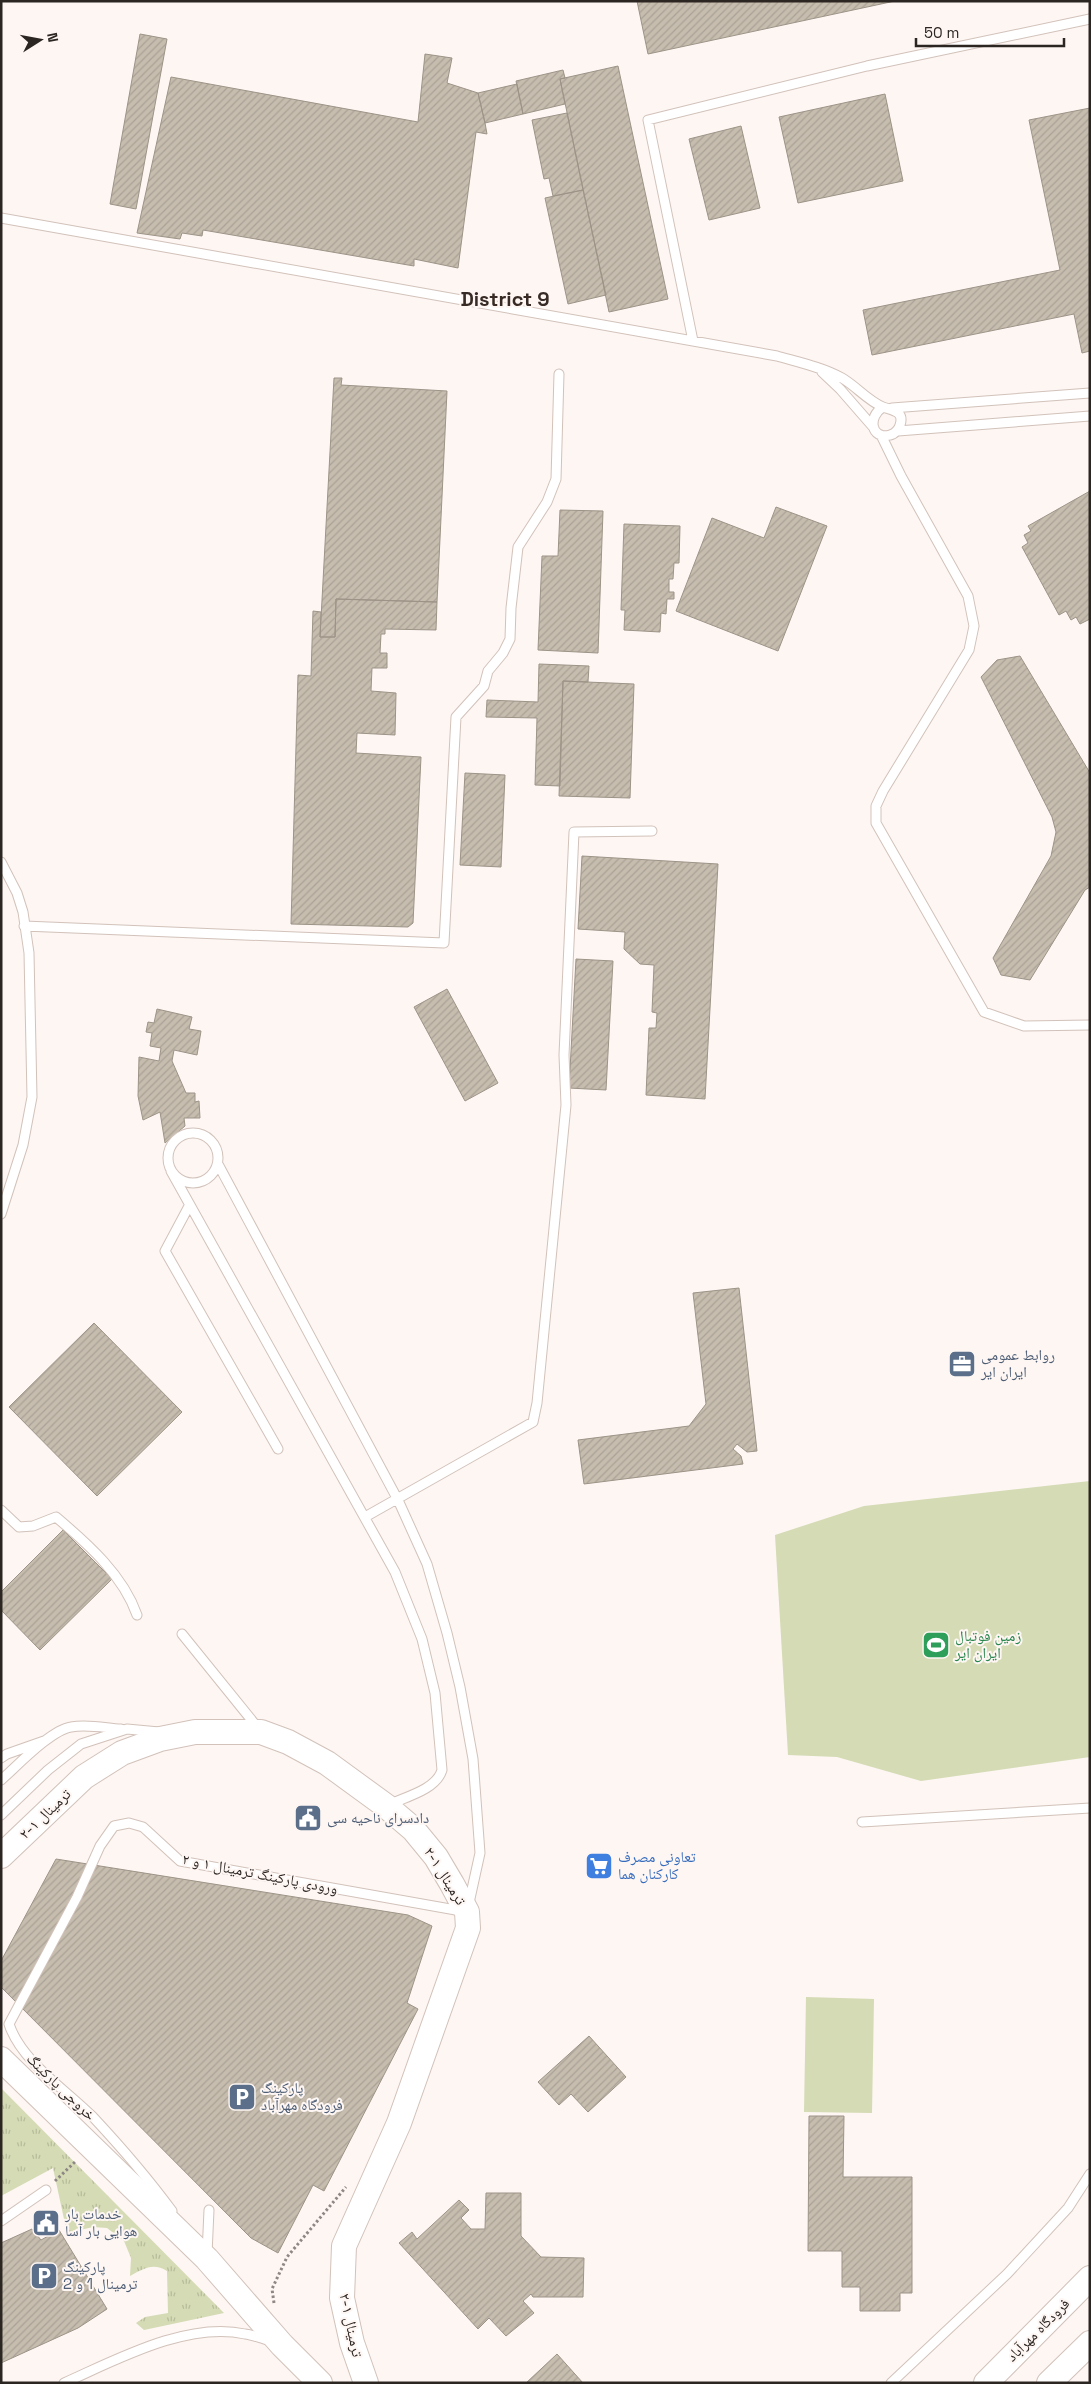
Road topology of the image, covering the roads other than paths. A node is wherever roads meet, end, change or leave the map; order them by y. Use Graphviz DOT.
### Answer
graph roads {
  1 [pos="1090,19"];
  2 [pos="1,218"];
  3 [pos="693,341"];
  4 [pos="818,368"];
  5 [pos="558,374"];
  6 [pos="1090,394"];
  7 [pos="888,407"];
  8 [pos="1090,416"];
  9 [pos="898,431"];
  10 [pos="877,432"];
  11 [pos="652,831"];
  12 [pos="1,862"];
  13 [pos="24,926"];
  14 [pos="1090,1025"];
  15 [pos="218,1164"];
  16 [pos="171,1170"];
  17 [pos="190,1206"];
  18 [pos="1,1214"];
  19 [pos="278,1449"];
  20 [pos="398,1500"];
  21 [pos="1,1510"];
  22 [pos="365,1518"];
  23 [pos="138,1615"];
  24 [pos="182,1634"];
  25 [pos="126,1729"];
  26 [pos="261,1732"];
  27 [pos="182,1734"];
  28 [pos="49,1739"];
  29 [pos="1,1758"];
  30 [pos="1,1780"];
  31 [pos="386,1806"];
  32 [pos="1090,1808"];
  33 [pos="1,1815"];
  34 [pos="862,1822"];
  35 [pos="1,1856"];
  36 [pos="77,1897"];
  37 [pos="467,1912"];
  38 [pos="1,2059"];
  39 [pos="1090,2174"];
  40 [pos="46,2190"];
  41 [pos="209,2210"];
  42 [pos="1,2221"];
  43 [pos="207,2259"];
  44 [pos="1090,2278"];
  45 [pos="1090,2343"];
  46 [pos="282,2345"];
  47 [pos="64,2383"];
  48 [pos="320,2383"];
  49 [pos="366,2383"];
  50 [pos="891,2383"];
  51 [pos="986,2383"];
  52 [pos="1049,2383"];
  1 -- 3 [label="lane"];
  2 -- 3 [label="lane"];
  3 -- 4 [label="lane"];
  4 -- 7 [label="lane"];
  4 -- 10 [label="lane"];
  5 -- 13 [label="lane"];
  6 -- 7 [label="lane"];
  7 -- 9 [label="lane"];
  7 -- 10 [label="lane"];
  8 -- 9 [label="lane"];
  9 -- 10 [label="lane"];
  10 -- 14 [label="lane"];
  11 -- 20 [label="lane"];
  12 -- 13 [label="lane"];
  13 -- 18 [label="lane"];
  15 -- 16 [label="lane"];
  15 -- 16 [label="lane"];
  15 -- 20 [label="lane"];
  16 -- 17 [label="lane"];
  17 -- 19 [label="lane"];
  17 -- 22 [label="lane"];
  20 -- 22 [label="lane"];
  20 -- 37 [label="lane"];
  21 -- 23 [label="lane"];
  22 -- 31 [label="lane"];
  24 -- 26 [label="lane"];
  25 -- 27 [label="lane"];
  25 -- 28 [label="lane"];
  25 -- 33 [label="lane"];
  26 -- 27 [label="main road, ترمینال ۱-۲"];
  26 -- 31 [label="main road, ترمینال ۱-۲"];
  27 -- 35 [label="main road, ترمینال ۱-۲"];
  28 -- 29 [label="lane"];
  28 -- 30 [label="lane"];
  31 -- 37 [label="main road, ترمینال ۱-۲"];
  32 -- 34 [label="lane"];
  36 -- 37 [label="lane, ورودی پارکینگ ترمینال ۱ و ۲"];
  36 -- 43 [label="lane, خروجی پارکینگ"];
  37 -- 49 [label="main road, ترمینال ۱-۲"];
  38 -- 43 [label="main road"];
  39 -- 50 [label="lane"];
  40 -- 42 [label="lane"];
  41 -- 43 [label="lane"];
  43 -- 46 [label="main road"];
  44 -- 51 [label="main road, فرودگاه مهرآباد"];
  45 -- 52 [label="main road"];
  46 -- 47 [label="lane"];
  46 -- 48 [label="main road"];
}
